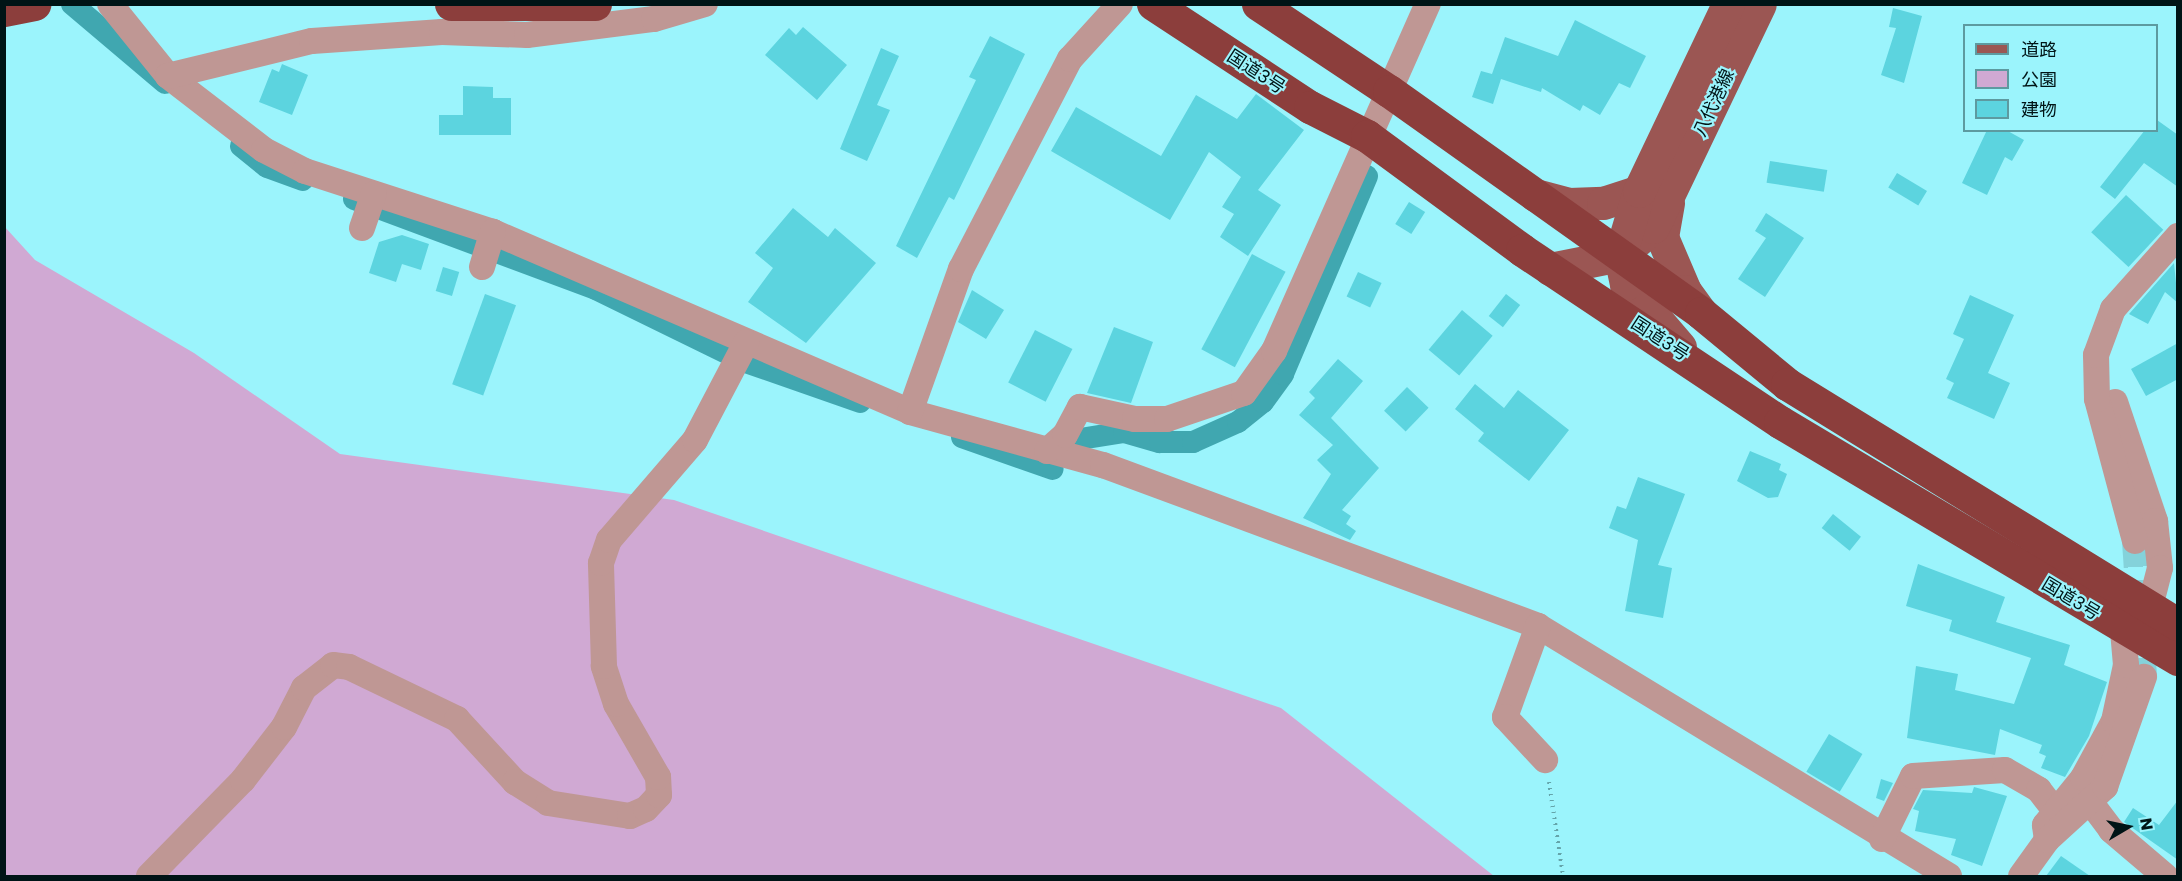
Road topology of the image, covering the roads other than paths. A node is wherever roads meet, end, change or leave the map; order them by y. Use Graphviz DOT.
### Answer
graph roads {
  1 [pos="34,4"];
  2 [pos="110,4"];
  3 [pos="451,4"];
  4 [pos="596,4"];
  5 [pos="705,4"];
  6 [pos="1120,4"];
  7 [pos="1153,4"];
  8 [pos="1258,4"];
  9 [pos="1428,4"];
  10 [pos="1728,4"];
  11 [pos="1760,4"];
  12 [pos="4,10"];
  13 [pos="168,76"];
  14 [pos="1389,91"];
  15 [pos="1367,136"];
  16 [pos="374,195"];
  17 [pos="1535,195"];
  18 [pos="1653,196"];
  19 [pos="362,228"];
  20 [pos="493,232"];
  21 [pos="2178,236"];
  22 [pos="1620,255"];
  23 [pos="482,267"];
  24 [pos="1550,269"];
  25 [pos="1701,313"];
  26 [pos="746,343"];
  27 [pos="2096,355"];
  28 [pos="1689,357"];
  29 [pos="910,412"];
  30 [pos="1047,451"];
  31 [pos="2135,541"];
  32 [pos="2169,572"];
  33 [pos="2167,617"];
  34 [pos="1538,626"];
  35 [pos="2123,630"];
  36 [pos="2178,659"];
  37 [pos="2144,676"];
  38 [pos="1545,760"];
  39 [pos="2091,804"];
  40 [pos="2054,809"];
  41 [pos="1882,839"];
  42 [pos="2048,840"];
  43 [pos="149,876"];
  44 [pos="1949,876"];
  45 [pos="2021,876"];
  46 [pos="2165,876"];
  1 -- 12 [label="highway"];
  2 -- 13 [label="street"];
  3 -- 4 [label="highway"];
  5 -- 13 [label="street"];
  6 -- 29 [label="street"];
  7 -- 15 [label="highway, 国道3号"];
  8 -- 14 [label="highway, 国道3号"];
  9 -- 14 [label="street"];
  10 -- 18 [label="main road, 八代港線"];
  11 -- 18 [label="main road, 八代港線"];
  13 -- 16 [label="street"];
  14 -- 15 [label="street"];
  14 -- 17 [label="highway, 国道3号"];
  15 -- 24 [label="highway, 国道3号"];
  15 -- 30 [label="street"];
  16 -- 19 [label="street"];
  16 -- 20 [label="street"];
  17 -- 18 [label="main road"];
  17 -- 22 [label="highway, 国道3号"];
  18 -- 22 [label="main road, 八代港線"];
  18 -- 25 [label="main road, 八代港線"];
  20 -- 23 [label="street"];
  20 -- 26 [label="street"];
  21 -- 27 [label="street"];
  22 -- 24 [label="main road, 八代港線"];
  22 -- 25 [label="highway, 国道3号"];
  22 -- 28 [label="main road"];
  24 -- 28 [label="highway, 国道3号"];
  25 -- 33 [label="highway, 国道3号"];
  26 -- 29 [label="street"];
  26 -- 43 [label="street"];
  27 -- 31 [label="street"];
  27 -- 32 [label="street"];
  28 -- 35 [label="highway, 国道3号"];
  29 -- 30 [label="street"];
  30 -- 34 [label="street"];
  32 -- 33 [label="street"];
  34 -- 38 [label="street"];
  34 -- 41 [label="street"];
  35 -- 36 [label="highway, 国道3号"];
  35 -- 40 [label="street"];
  37 -- 39 [label="street"];
  39 -- 42 [label="street"];
  39 -- 46 [label="street"];
  40 -- 41 [label="street"];
  40 -- 42 [label="street"];
  41 -- 44 [label="street"];
  42 -- 45 [label="street"];
}
